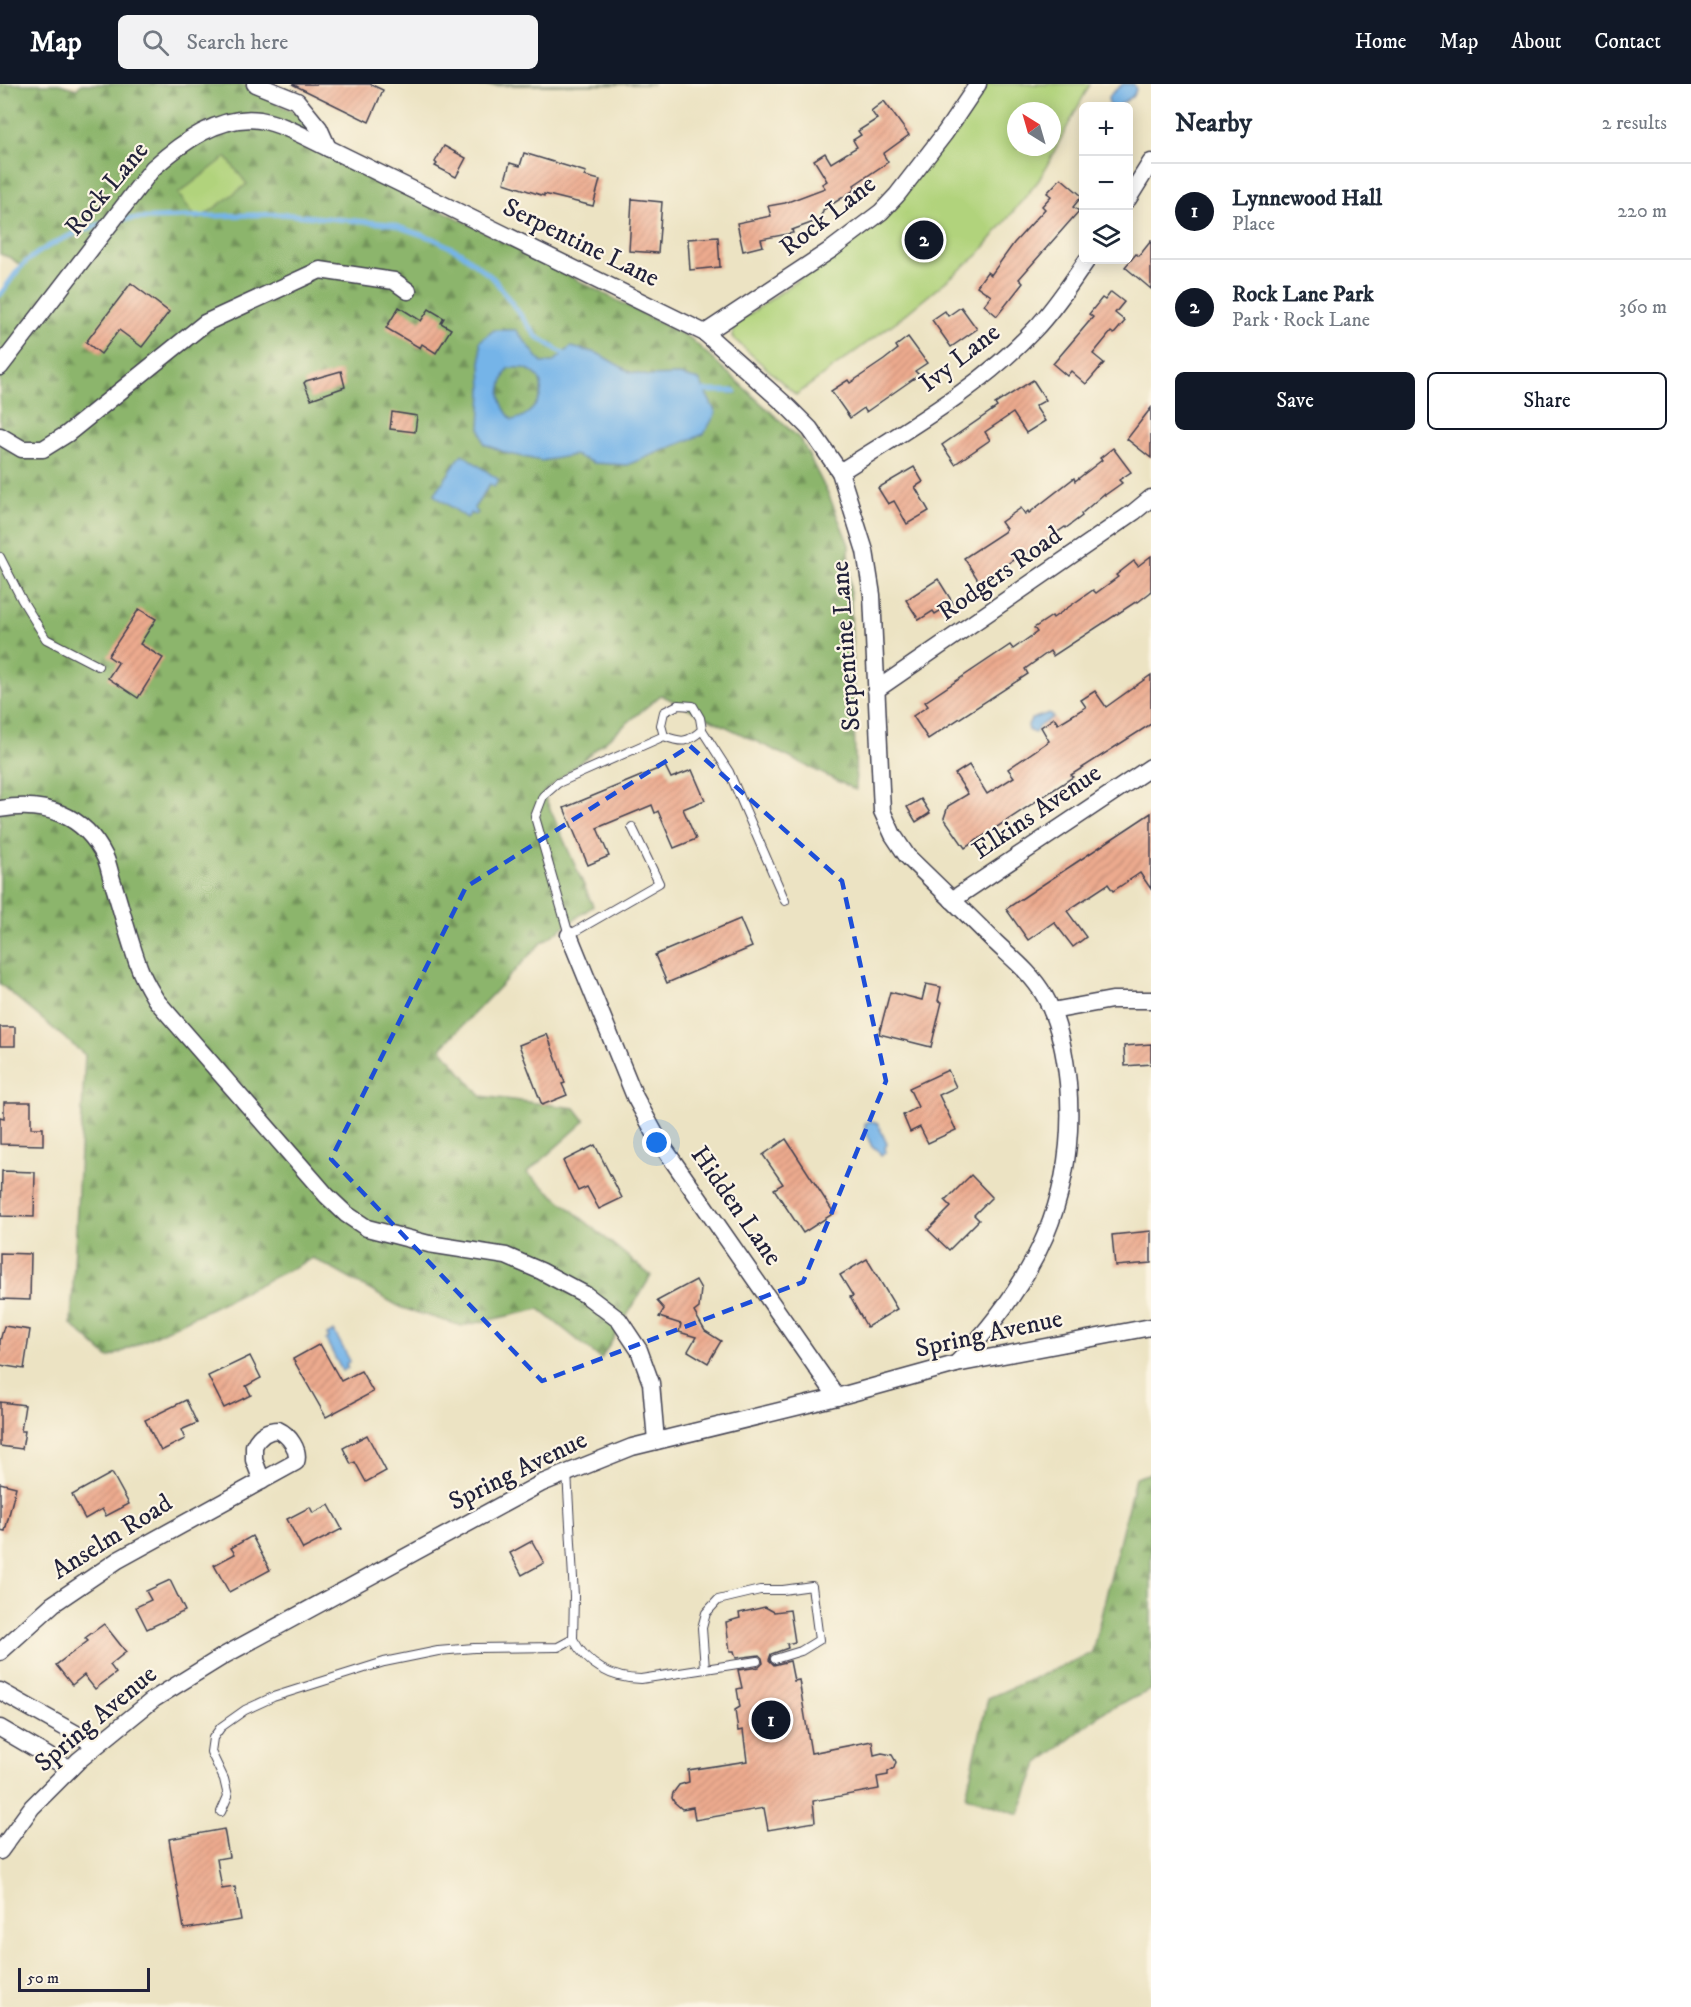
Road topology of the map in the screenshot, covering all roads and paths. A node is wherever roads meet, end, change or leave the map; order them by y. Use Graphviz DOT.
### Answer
graph roads {
  1 [pos="255,84"];
  2 [pos="978,84"];
  3 [pos="328,148"];
  4 [pos="1151,162"];
  5 [pos="1133,191"];
  6 [pos="1084,264"];
  7 [pos="408,291"];
  8 [pos="705,333"];
  9 [pos="0,367"];
  10 [pos="0,436"];
  11 [pos="840,472"];
  12 [pos="1151,498"];
  13 [pos="0,557"];
  14 [pos="98,666"];
  15 [pos="876,690"];
  16 [pos="702,730"];
  17 [pos="664,736"];
  18 [pos="1151,767"];
  19 [pos="0,809"];
  20 [pos="632,827"];
  21 [pos="785,900"];
  22 [pos="952,900"];
  23 [pos="568,935"];
  24 [pos="1151,1000"];
  25 [pos="1052,1011"];
  26 [pos="1151,1327"];
  27 [pos="956,1364"];
  28 [pos="837,1397"];
  29 [pos="656,1441"];
  30 [pos="567,1471"];
  31 [pos="262,1481"];
  32 [pos="573,1639"];
  33 [pos="0,1652"];
  34 [pos="775,1659"];
  35 [pos="757,1661"];
  36 [pos="705,1669"];
  37 [pos="0,1691"];
  38 [pos="0,1728"];
  39 [pos="96,1745"];
  40 [pos="70,1769"];
  41 [pos="220,1812"];
  42 [pos="0,1851"];
  1 -- 3 [label="street"];
  2 -- 8 [label="street, Rock Lane"];
  3 -- 8 [label="street, Serpentine Lane"];
  3 -- 9 [label="street, Rock Lane"];
  4 -- 5 [label="street"];
  6 -- 11 [label="street, Ivy Lane"];
  7 -- 10 [label="street"];
  8 -- 11 [label="street, Serpentine Lane"];
  11 -- 15 [label="street, Serpentine Lane"];
  12 -- 15 [label="street, Rodgers Road"];
  13 -- 14 [label="lane"];
  15 -- 22 [label="street, Serpentine Lane"];
  16 -- 17 [label="lane"];
  16 -- 17 [label="lane"];
  16 -- 21 [label="lane"];
  17 -- 23 [label="lane"];
  18 -- 22 [label="street, Elkins Avenue"];
  19 -- 29 [label="street"];
  20 -- 23 [label="lane"];
  22 -- 25 [label="street, Serpentine Lane"];
  23 -- 28 [label="street, Hidden Lane"];
  24 -- 25 [label="street"];
  25 -- 27 [label="street, Serpentine Lane"];
  26 -- 27 [label="street, Spring Avenue"];
  27 -- 28 [label="street, Spring Avenue"];
  28 -- 29 [label="street, Spring Avenue"];
  29 -- 30 [label="street, Spring Avenue"];
  30 -- 32 [label="lane"];
  30 -- 39 [label="street, Spring Avenue"];
  31 -- 33 [label="street, Anselm Road"];
  32 -- 36 [label="lane"];
  32 -- 41 [label="lane"];
  34 -- 36 [label="lane"];
  35 -- 36 [label="lane"];
  37 -- 39 [label="street"];
  38 -- 40 [label="street"];
  39 -- 40 [label="street, Spring Avenue"];
  40 -- 42 [label="street, Spring Avenue"];
}
